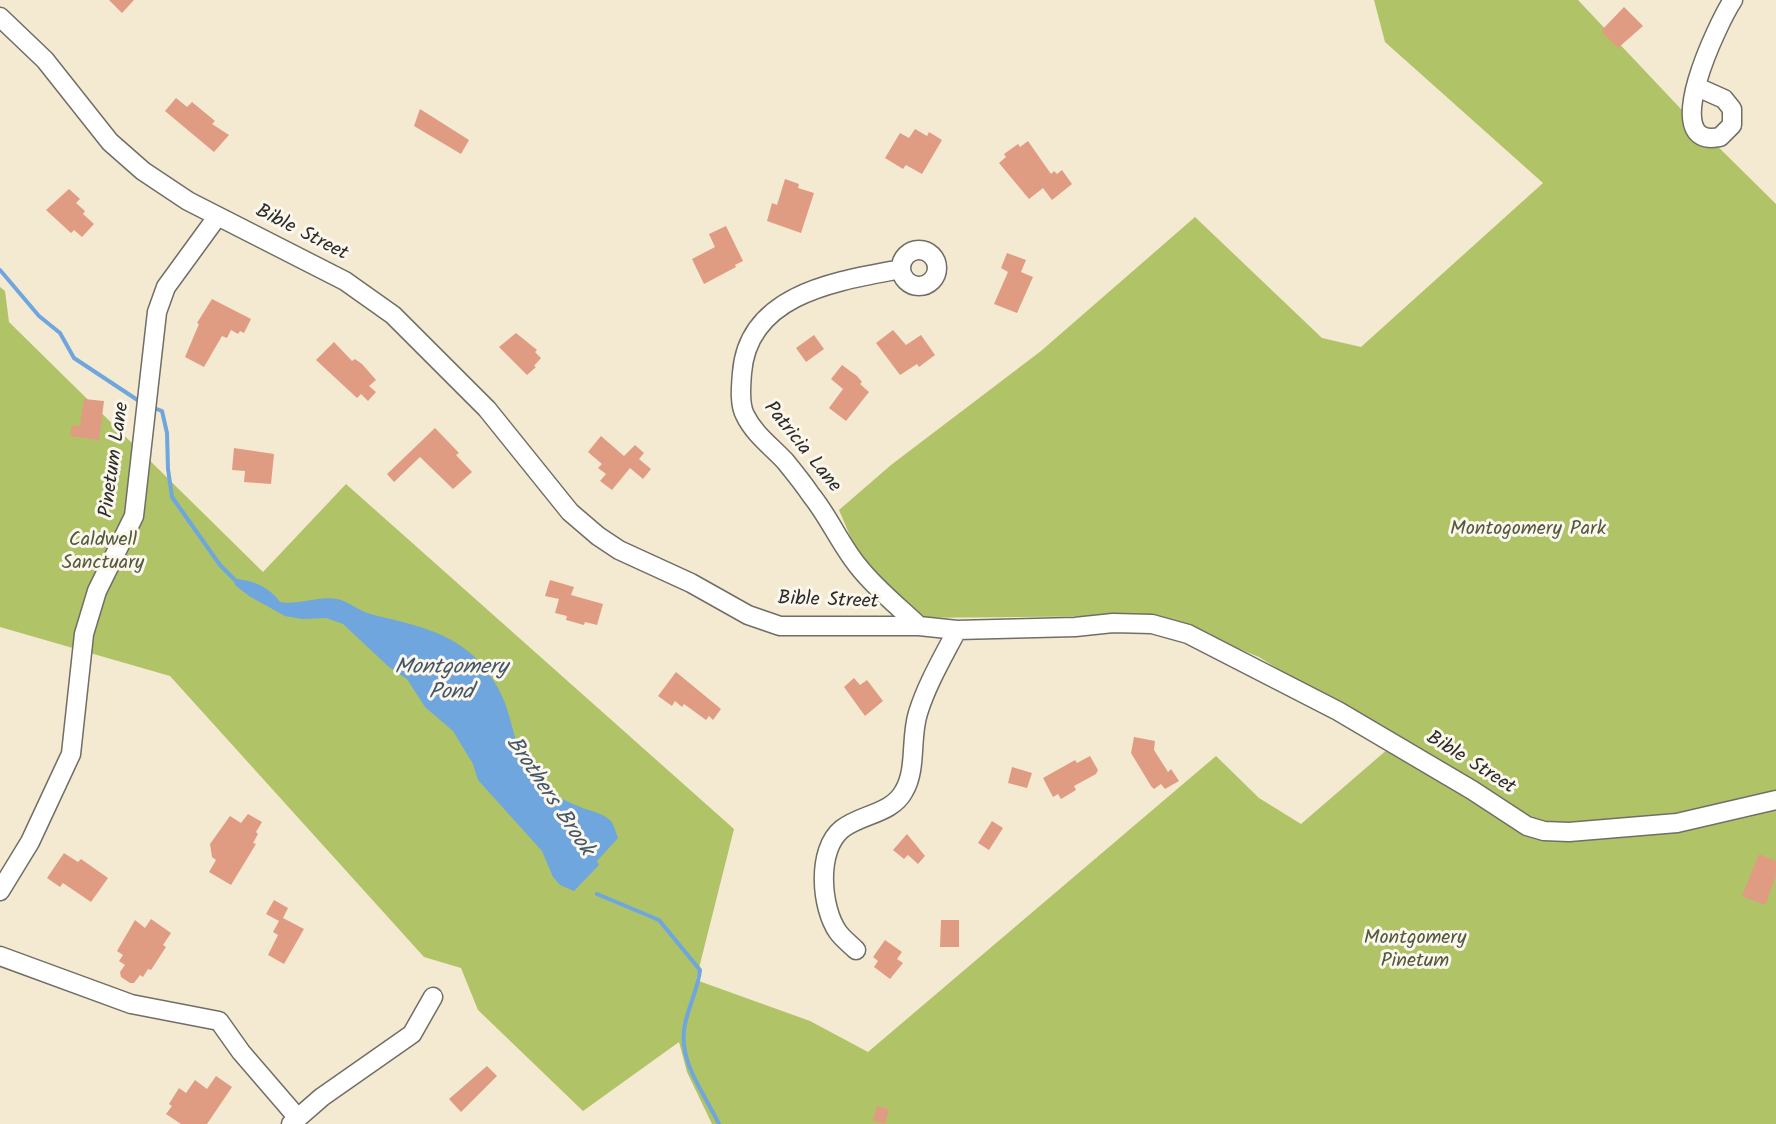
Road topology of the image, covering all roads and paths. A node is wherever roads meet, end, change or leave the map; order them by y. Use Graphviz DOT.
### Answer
graph roads {
  1 [pos="1733,0"];
  2 [pos="0,17"];
  3 [pos="1697,87"];
  4 [pos="217,217"];
  5 [pos="901,269"];
  6 [pos="919,626"];
  7 [pos="957,630"];
  8 [pos="1776,800"];
  9 [pos="0,891"];
  10 [pos="856,950"];
  11 [pos="0,956"];
  12 [pos="433,997"];
  13 [pos="294,1120"];
  1 -- 3 [label="street"];
  2 -- 4 [label="street, Bible Street"];
  4 -- 6 [label="street, Bible Street"];
  4 -- 9 [label="street, Pinetum Lane"];
  5 -- 6 [label="street, Patricia Lane"];
  6 -- 7 [label="street, Bible Street"];
  7 -- 8 [label="street, Bible Street"];
  7 -- 10 [label="street"];
  11 -- 13 [label="street"];
  12 -- 13 [label="street"];
}
